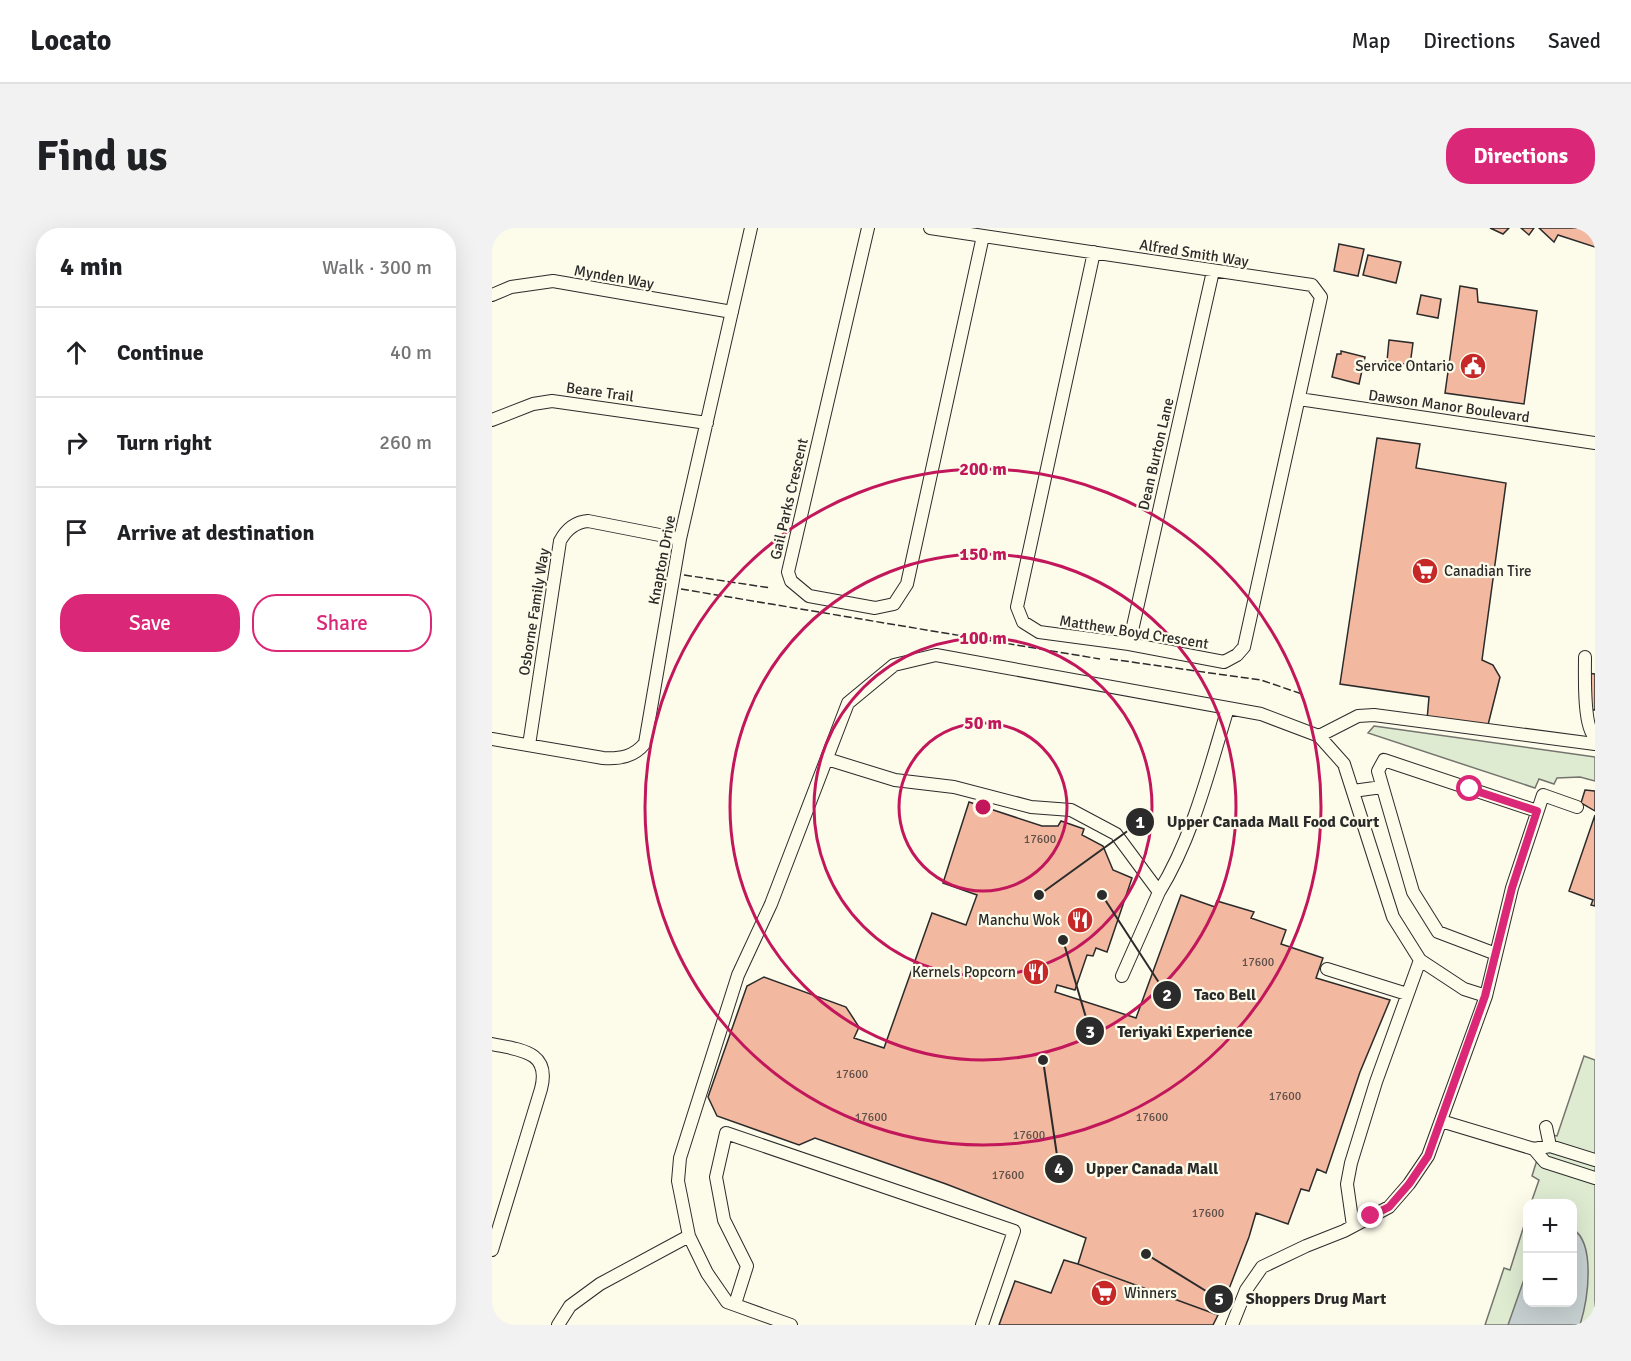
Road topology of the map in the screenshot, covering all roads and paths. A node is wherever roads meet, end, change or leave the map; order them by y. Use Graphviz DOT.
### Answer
graph roads {
  1 [pos="751,228"];
  2 [pos="868,228"];
  3 [pos="930,228"];
  4 [pos="983,237"];
  5 [pos="1094,252"];
  6 [pos="1213,271"];
  7 [pos="1312,285"];
  8 [pos="492,295"];
  9 [pos="732,312"];
  10 [pos="1299,399"];
  11 [pos="492,420"];
  12 [pos="707,423"];
  13 [pos="1595,443"];
  14 [pos="680,539"];
  15 [pos="1129,644"];
  16 [pos="1586,657"];
  17 [pos="1228,708"];
  18 [pos="1319,736"];
  19 [pos="1595,737"];
  20 [pos="492,739"];
  21 [pos="1595,744"];
  22 [pos="529,745"];
  23 [pos="827,759"];
  24 [pos="1382,787"];
  25 [pos="1353,791"];
  26 [pos="1577,807"];
  27 [pos="1537,811"];
  28 [pos="1159,892"];
  29 [pos="1496,954"];
  30 [pos="1420,960"];
  31 [pos="1327,969"];
  32 [pos="1122,976"];
  33 [pos="1407,994"];
  34 [pos="1485,996"];
  35 [pos="492,1044"];
  36 [pos="1441,1121"];
  37 [pos="1546,1127"];
  38 [pos="1550,1146"];
  39 [pos="1534,1149"];
  40 [pos="1595,1160"];
  41 [pos="1595,1178"];
  42 [pos="1353,1226"];
  43 [pos="689,1236"];
  44 [pos="492,1250"];
  45 [pos="735,1304"];
  46 [pos="558,1325"];
  47 [pos="790,1325"];
  48 [pos="982,1325"];
  49 [pos="1232,1325"];
  1 -- 9 [label="street, Knapton Drive"];
  2 -- 4 [label="street, Gail Parks Crescent"];
  3 -- 4 [label="street, Alfred Smith Way"];
  4 -- 5 [label="street, Alfred Smith Way"];
  5 -- 6 [label="street, Alfred Smith Way"];
  5 -- 15 [label="street, Matthew Boyd Crescent"];
  6 -- 7 [label="street, Alfred Smith Way"];
  6 -- 15 [label="street, Dean Burton Lane"];
  7 -- 10 [label="street, Matthew Boyd Crescent"];
  8 -- 9 [label="street, Mynden Way"];
  9 -- 12 [label="street, Knapton Drive"];
  10 -- 13 [label="street, Dawson Manor Boulevard"];
  10 -- 15 [label="street, Matthew Boyd Crescent"];
  11 -- 12 [label="street, Beare Trail"];
  12 -- 14 [label="street, Knapton Drive"];
  14 -- 22 [label="street, Knapton Drive"];
  14 -- 22 [label="street, Osborne Family Way"];
  16 -- 19 [label="street"];
  17 -- 18 [label="street"];
  17 -- 23 [label="street"];
  17 -- 28 [label="street"];
  18 -- 21 [label="street"];
  18 -- 25 [label="street"];
  20 -- 22 [label="street, Knapton Drive"];
  23 -- 28 [label="street"];
  23 -- 43 [label="street"];
  24 -- 25 [label="street"];
  24 -- 27 [label="street"];
  24 -- 29 [label="street"];
  25 -- 30 [label="street"];
  26 -- 27 [label="street"];
  27 -- 29 [label="street"];
  28 -- 32 [label="street"];
  29 -- 34 [label="street"];
  30 -- 33 [label="street"];
  30 -- 34 [label="street"];
  31 -- 33 [label="street"];
  33 -- 42 [label="street"];
  34 -- 36 [label="street"];
  35 -- 44 [label="street"];
  36 -- 39 [label="street"];
  36 -- 42 [label="street"];
  37 -- 38 [label="street"];
  38 -- 39 [label="street"];
  38 -- 40 [label="street"];
  39 -- 41 [label="street"];
  42 -- 49 [label="street"];
  43 -- 45 [label="street"];
  43 -- 46 [label="street"];
  45 -- 47 [label="street"];
  45 -- 48 [label="street"];
}
